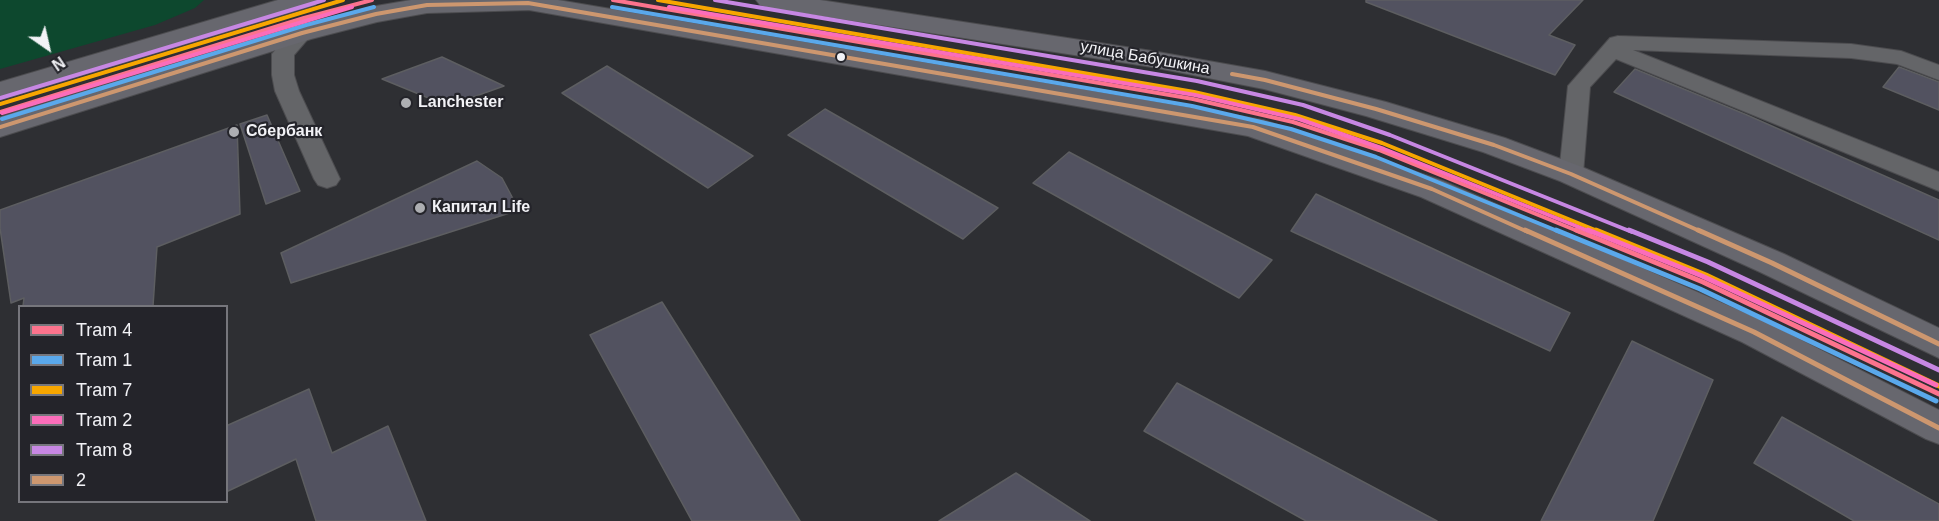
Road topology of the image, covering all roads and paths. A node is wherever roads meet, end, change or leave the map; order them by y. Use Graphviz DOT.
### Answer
graph roads {
  1 [pos="222,0"];
  2 [pos="306,0"];
  3 [pos="318,0"];
  4 [pos="769,0"];
  5 [pos="521,2"];
  6 [pos="294,36"];
  7 [pos="171,39"];
  8 [pos="1613,50"];
  9 [pos="1939,73"];
  10 [pos="0,91"];
  11 [pos="0,127"];
  12 [pos="1571,174"];
  13 [pos="327,179"];
  14 [pos="1939,182"];
  15 [pos="1939,344"];
  16 [pos="1939,428"];
  1 -- 7 [label="main road"];
  2 -- 7 [label="main road"];
  3 -- 6 [label="main road"];
  4 -- 12 [label="main road, улица Бабушкина"];
  5 -- 6 [label="main road"];
  5 -- 16 [label="main road"];
  6 -- 11 [label="main road"];
  6 -- 13 [label="street"];
  7 -- 10 [label="main road"];
  8 -- 9 [label="street"];
  8 -- 12 [label="street"];
  8 -- 14 [label="street"];
  12 -- 15 [label="main road, улица Бабушкина"];
}
